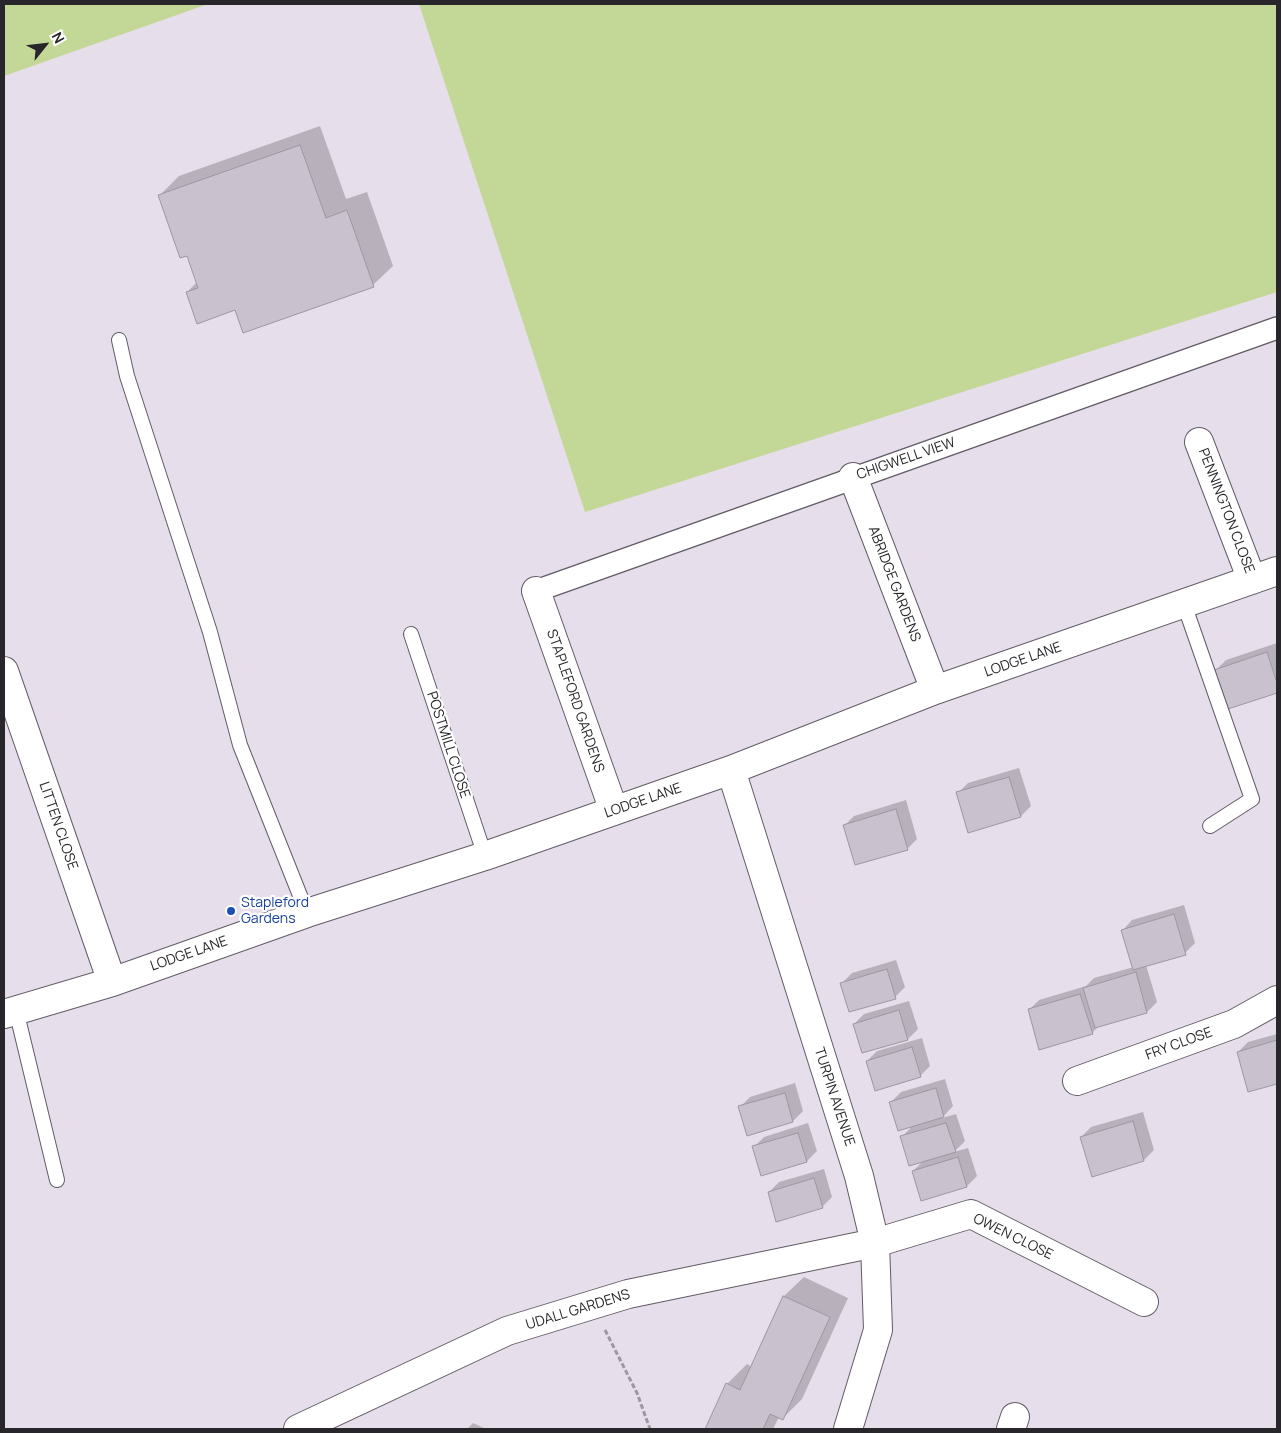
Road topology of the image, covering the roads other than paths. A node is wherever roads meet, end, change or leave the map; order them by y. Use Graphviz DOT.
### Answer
graph roads {
  1 [pos="1277,328"];
  2 [pos="119,340"];
  3 [pos="1199,442"];
  4 [pos="853,478"];
  5 [pos="1265,576"];
  6 [pos="536,592"];
  7 [pos="1184,604"];
  8 [pos="411,634"];
  9 [pos="4,671"];
  10 [pos="935,690"];
  11 [pos="731,770"];
  12 [pos="614,811"];
  13 [pos="1210,826"];
  14 [pos="485,856"];
  15 [pos="307,913"];
  16 [pos="112,982"];
  17 [pos="1277,1000"];
  18 [pos="10,1012"];
  19 [pos="1076,1081"];
  20 [pos="57,1180"];
  21 [pos="875,1243"];
  22 [pos="1144,1302"];
  23 [pos="298,1429"];
  24 [pos="848,1429"];
  1 -- 4 [label="street, CHIGWELL VIEW"];
  2 -- 15 [label="lane"];
  3 -- 5 [label="street, PENNINGTON CLOSE"];
  4 -- 6 [label="street, CHIGWELL VIEW"];
  4 -- 10 [label="street, ABRIDGE GARDENS"];
  5 -- 7 [label="street, LODGE LANE"];
  6 -- 12 [label="street, STAPLEFORD GARDENS"];
  7 -- 10 [label="street, LODGE LANE"];
  7 -- 13 [label="lane"];
  8 -- 14 [label="lane, POSTMILL CLOSE"];
  9 -- 16 [label="street, LITTEN CLOSE"];
  10 -- 11 [label="street, LODGE LANE"];
  11 -- 12 [label="street, LODGE LANE"];
  11 -- 21 [label="street, TURPIN AVENUE"];
  12 -- 14 [label="street, LODGE LANE"];
  14 -- 15 [label="street, LODGE LANE"];
  15 -- 16 [label="street, LODGE LANE"];
  16 -- 18 [label="street, LODGE LANE"];
  17 -- 19 [label="street, FRY CLOSE"];
  18 -- 20 [label="lane"];
  21 -- 22 [label="street, OWEN CLOSE"];
  21 -- 23 [label="street, UDALL GARDENS"];
  21 -- 24 [label="street, TURPIN AVENUE"];
}
